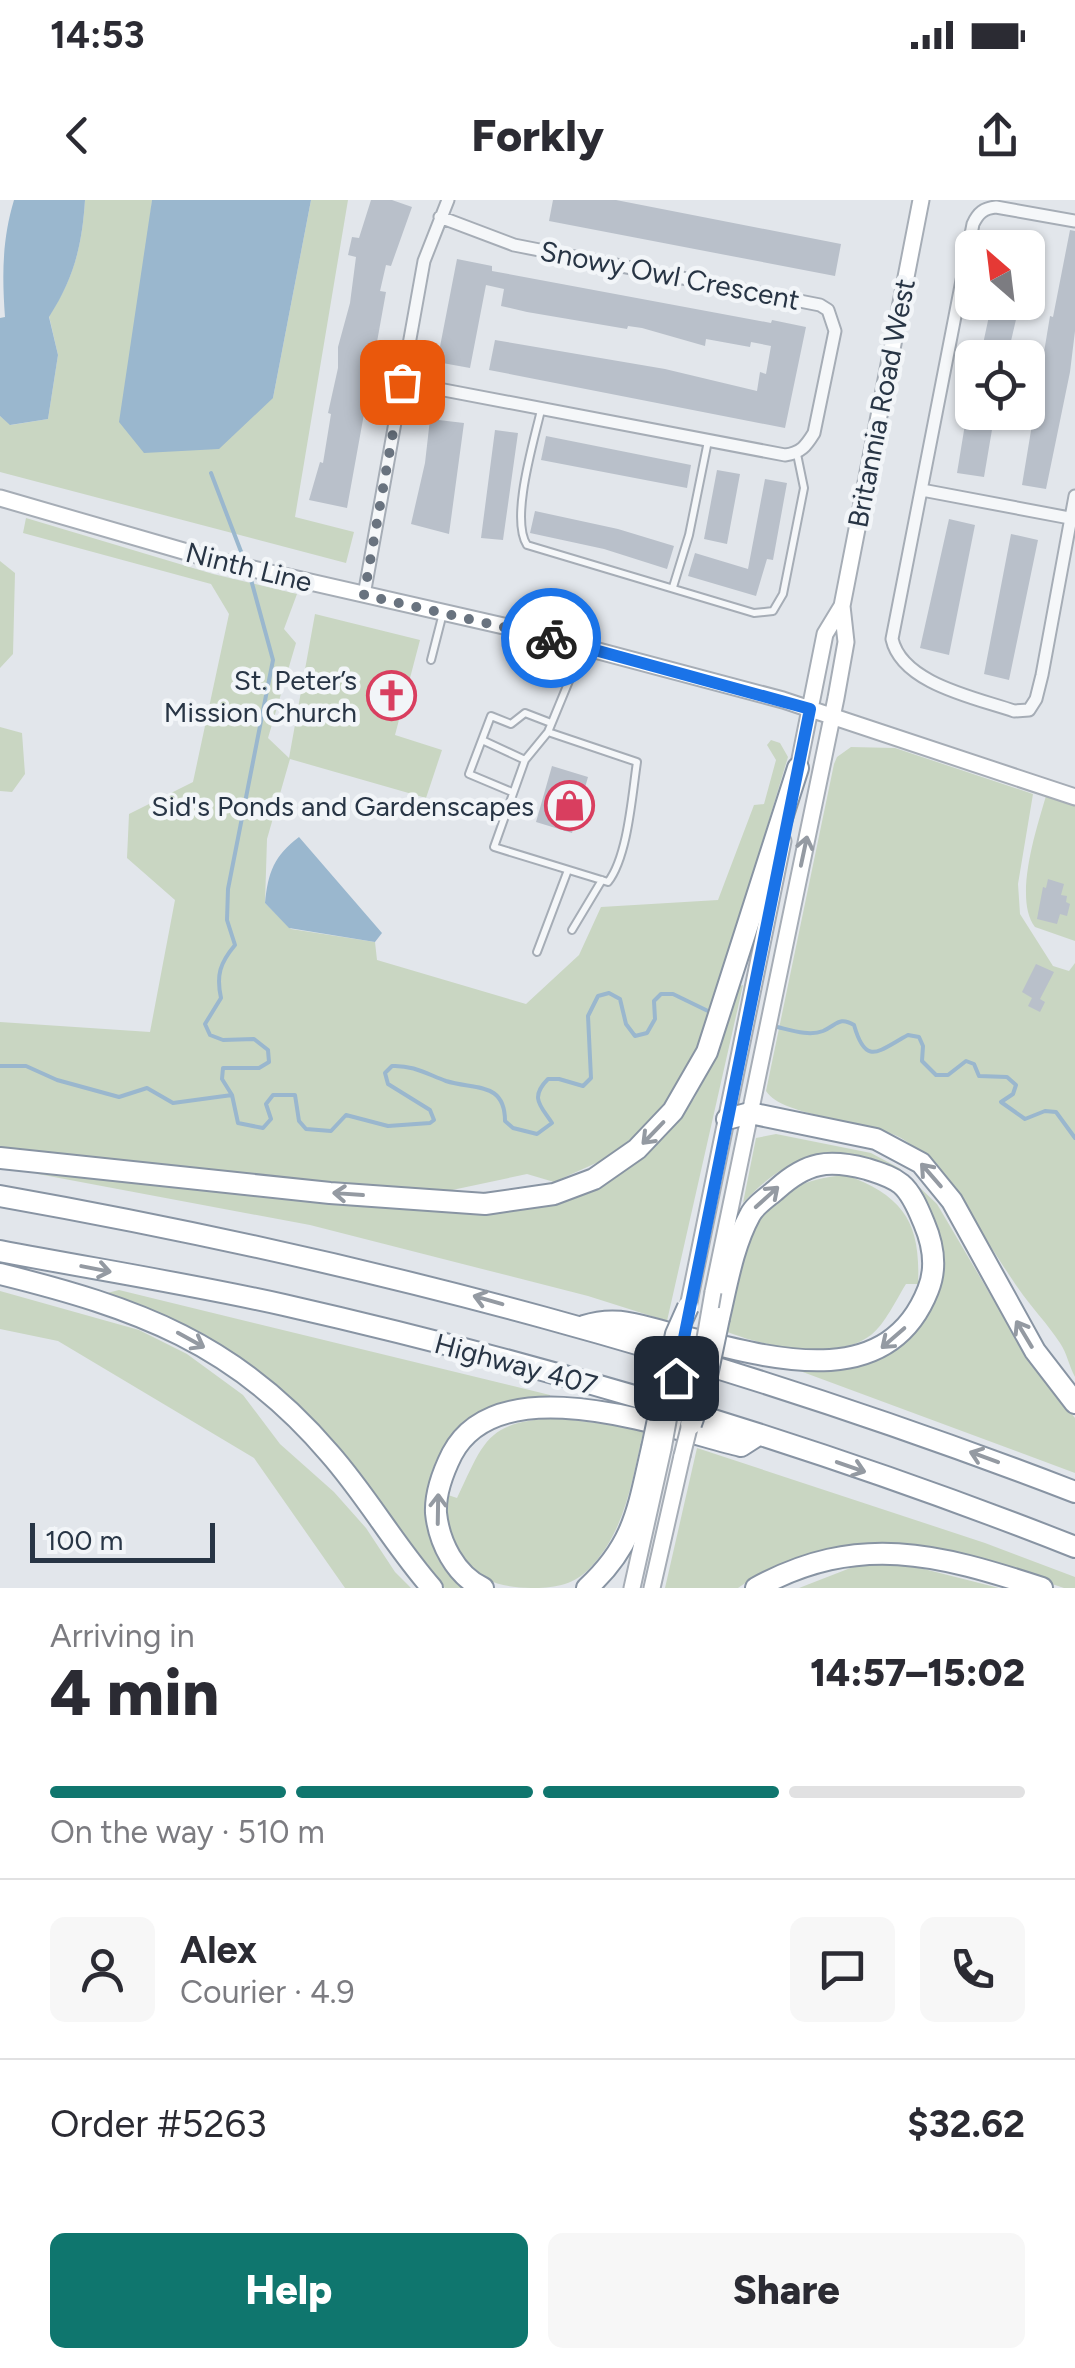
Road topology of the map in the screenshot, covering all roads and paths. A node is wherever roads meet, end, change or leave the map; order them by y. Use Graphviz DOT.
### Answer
graph roads {
  1 [pos="448,200"];
  2 [pos="921,200"];
  3 [pos="440,217"];
  4 [pos="1075,221"];
  5 [pos="402,382"];
  6 [pos="541,410"];
  7 [pos="708,441"];
  8 [pos="797,454"];
  9 [pos="922,490"];
  10 [pos="1075,496"];
  11 [pos="0,498"];
  12 [pos="1073,519"];
  13 [pos="673,587"];
  14 [pos="364,595"];
  15 [pos="842,606"];
  16 [pos="443,612"];
  17 [pos="583,646"];
  18 [pos="431,660"];
  19 [pos="810,709"];
  20 [pos="832,716"];
  21 [pos="550,728"];
  22 [pos="482,740"];
  23 [pos="525,760"];
  24 [pos="798,768"];
  25 [pos="512,792"];
  26 [pos="1075,796"];
  27 [pos="568,870"];
  28 [pos="602,880"];
  29 [pos="572,930"];
  30 [pos="537,952"];
  31 [pos="750,1113"];
  32 [pos="727,1119"];
  33 [pos="0,1158"];
  34 [pos="0,1196"];
  35 [pos="0,1251"];
  36 [pos="0,1274"];
  37 [pos="690,1298"];
  38 [pos="582,1326"];
  39 [pos="1075,1403"];
  40 [pos="691,1424"];
  41 [pos="758,1435"];
  42 [pos="658,1448"];
  43 [pos="1075,1492"];
  44 [pos="1075,1547"];
  45 [pos="432,1588"];
  46 [pos="483,1588"];
  47 [pos="587,1588"];
  48 [pos="632,1588"];
  49 [pos="652,1588"];
  50 [pos="756,1588"];
  51 [pos="1042,1588"];
  1 -- 3 [label="street"];
  2 -- 15 [label="main road, Britannia Road West"];
  3 -- 5 [label="street"];
  3 -- 8 [label="street, Snowy Owl Crescent"];
  4 -- 9 [label="street"];
  5 -- 6 [label="street"];
  5 -- 14 [label="street"];
  6 -- 7 [label="street"];
  6 -- 13 [label="lane"];
  7 -- 8 [label="street"];
  7 -- 13 [label="lane"];
  8 -- 13 [label="lane"];
  9 -- 12 [label="street"];
  9 -- 12 [label="street"];
  10 -- 12 [label="street"];
  11 -- 14 [label="main road, Ninth Line"];
  14 -- 16 [label="main road, Ninth Line"];
  15 -- 19 [label="main road, Britannia Road West"];
  15 -- 20 [label="main road, Britannia Road West"];
  16 -- 17 [label="main road, Ninth Line"];
  16 -- 18 [label="lane"];
  17 -- 19 [label="main road, Ninth Line"];
  17 -- 21 [label="lane"];
  19 -- 20 [label="main road, Ninth Line"];
  19 -- 24 [label="main road, Britannia Road West"];
  20 -- 26 [label="main road, Ninth Line"];
  31 -- 20 [label="main road, Britannia Road West, one-way"];
  21 -- 22 [label="lane"];
  21 -- 23 [label="lane"];
  21 -- 28 [label="lane"];
  22 -- 23 [label="lane"];
  22 -- 25 [label="lane"];
  23 -- 25 [label="lane"];
  24 -- 32 [label="main road, Britannia Road West"];
  24 -- 33 [label="highway, one-way"];
  25 -- 27 [label="lane"];
  27 -- 28 [label="lane"];
  27 -- 30 [label="lane"];
  28 -- 29 [label="lane"];
  31 -- 32 [label="highway"];
  39 -- 31 [label="highway, one-way"];
  31 -- 40 [label="main road, Britannia Road West, bridge"];
  32 -- 37 [label="main road, Britannia Road West"];
  38 -- 34 [label="highway, Highway 407, one-way"];
  35 -- 41 [label="highway, Highway 407, one-way"];
  36 -- 45 [label="highway, one-way"];
  37 -- 42 [label="highway, bridge"];
  40 -- 38 [label="highway, one-way, bridge"];
  43 -- 38 [label="highway, Highway 407, one-way"];
  40 -- 49 [label="main road, Britannia Road West, bridge"];
  41 -- 44 [label="highway, Highway 407, one-way"];
  46 -- 41 [label="highway, one-way"];
  42 -- 47 [label="highway"];
  42 -- 48 [label="main road"];
  50 -- 51 [label="highway"];
}
